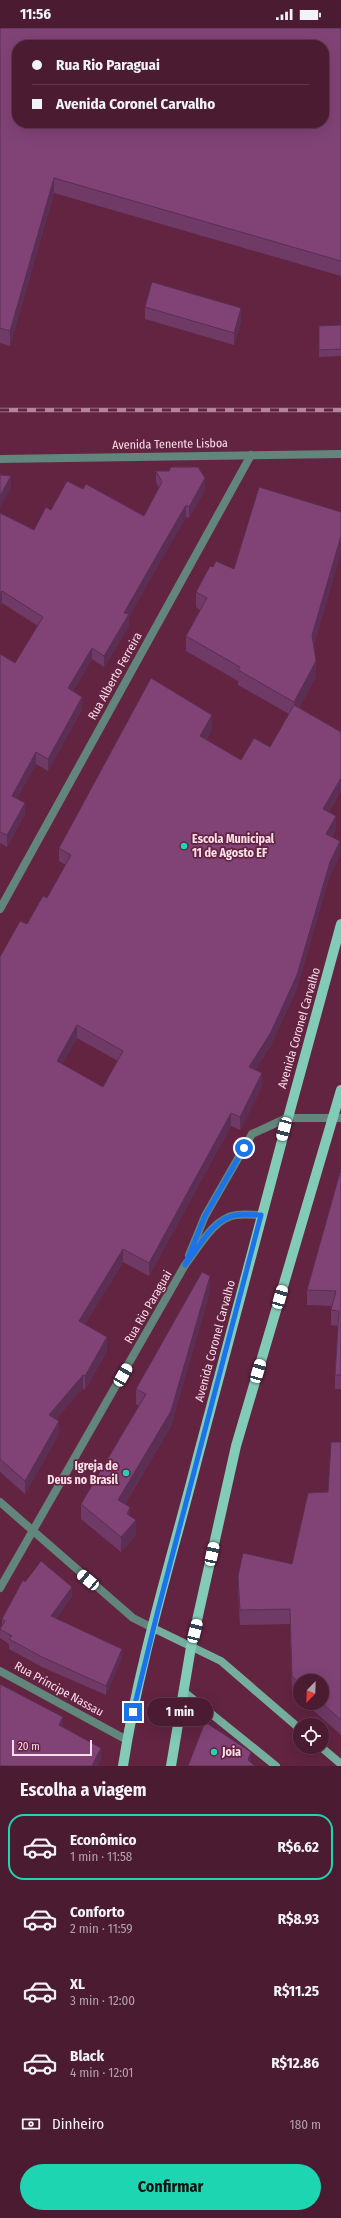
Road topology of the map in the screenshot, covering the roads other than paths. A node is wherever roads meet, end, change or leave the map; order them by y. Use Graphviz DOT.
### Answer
graph roads {
  1 [pos="341,454"];
  2 [pos="251,455"];
  3 [pos="0,459"];
  4 [pos="0,909"];
  5 [pos="341,924"];
  6 [pos="341,1090"];
  7 [pos="287,1118"];
  8 [pos="337,1118"];
  9 [pos="261,1215"];
  10 [pos="185,1265"];
  11 [pos="0,1502"];
  12 [pos="33,1533"];
  13 [pos="0,1588"];
  14 [pos="153,1628"];
  15 [pos="191,1647"];
  16 [pos="0,1671"];
  17 [pos="183,1691"];
  18 [pos="293,1723"];
  19 [pos="127,1740"];
  20 [pos="329,1754"];
  21 [pos="341,1764"];
  22 [pos="123,1766"];
  23 [pos="171,1766"];
  24 [pos="276,1766"];
  1 -- 2 [label="street, Avenida Tenente Lisboa"];
  2 -- 3 [label="street, Avenida Tenente Lisboa"];
  2 -- 4 [label="street, Rua Alberto Ferreira"];
  5 -- 7 [label="main road, Avenida Coronel Carvalho"];
  6 -- 8 [label="main road"];
  7 -- 8 [label="street"];
  7 -- 9 [label="main road, Avenida Coronel Carvalho"];
  7 -- 10 [label="street, Rua Rio Paraguai"];
  8 -- 15 [label="main road"];
  9 -- 10 [label="street, Rua Rio Paraguai"];
  9 -- 14 [label="main road, Avenida Coronel Carvalho"];
  10 -- 12 [label="street, Rua Rio Paraguai"];
  11 -- 12 [label="street"];
  12 -- 13 [label="street, Rua Rio Paraguai"];
  12 -- 14 [label="street"];
  14 -- 15 [label="main road"];
  14 -- 19 [label="main road, Avenida Coronel Carvalho"];
  15 -- 17 [label="main road"];
  15 -- 18 [label="main road"];
  16 -- 19 [label="street, Rua Príncipe Nassau"];
  17 -- 23 [label="main road"];
  17 -- 24 [label="main road"];
  19 -- 22 [label="main road, Avenida Coronel Carvalho"];
  20 -- 21 [label="main road"];
}
